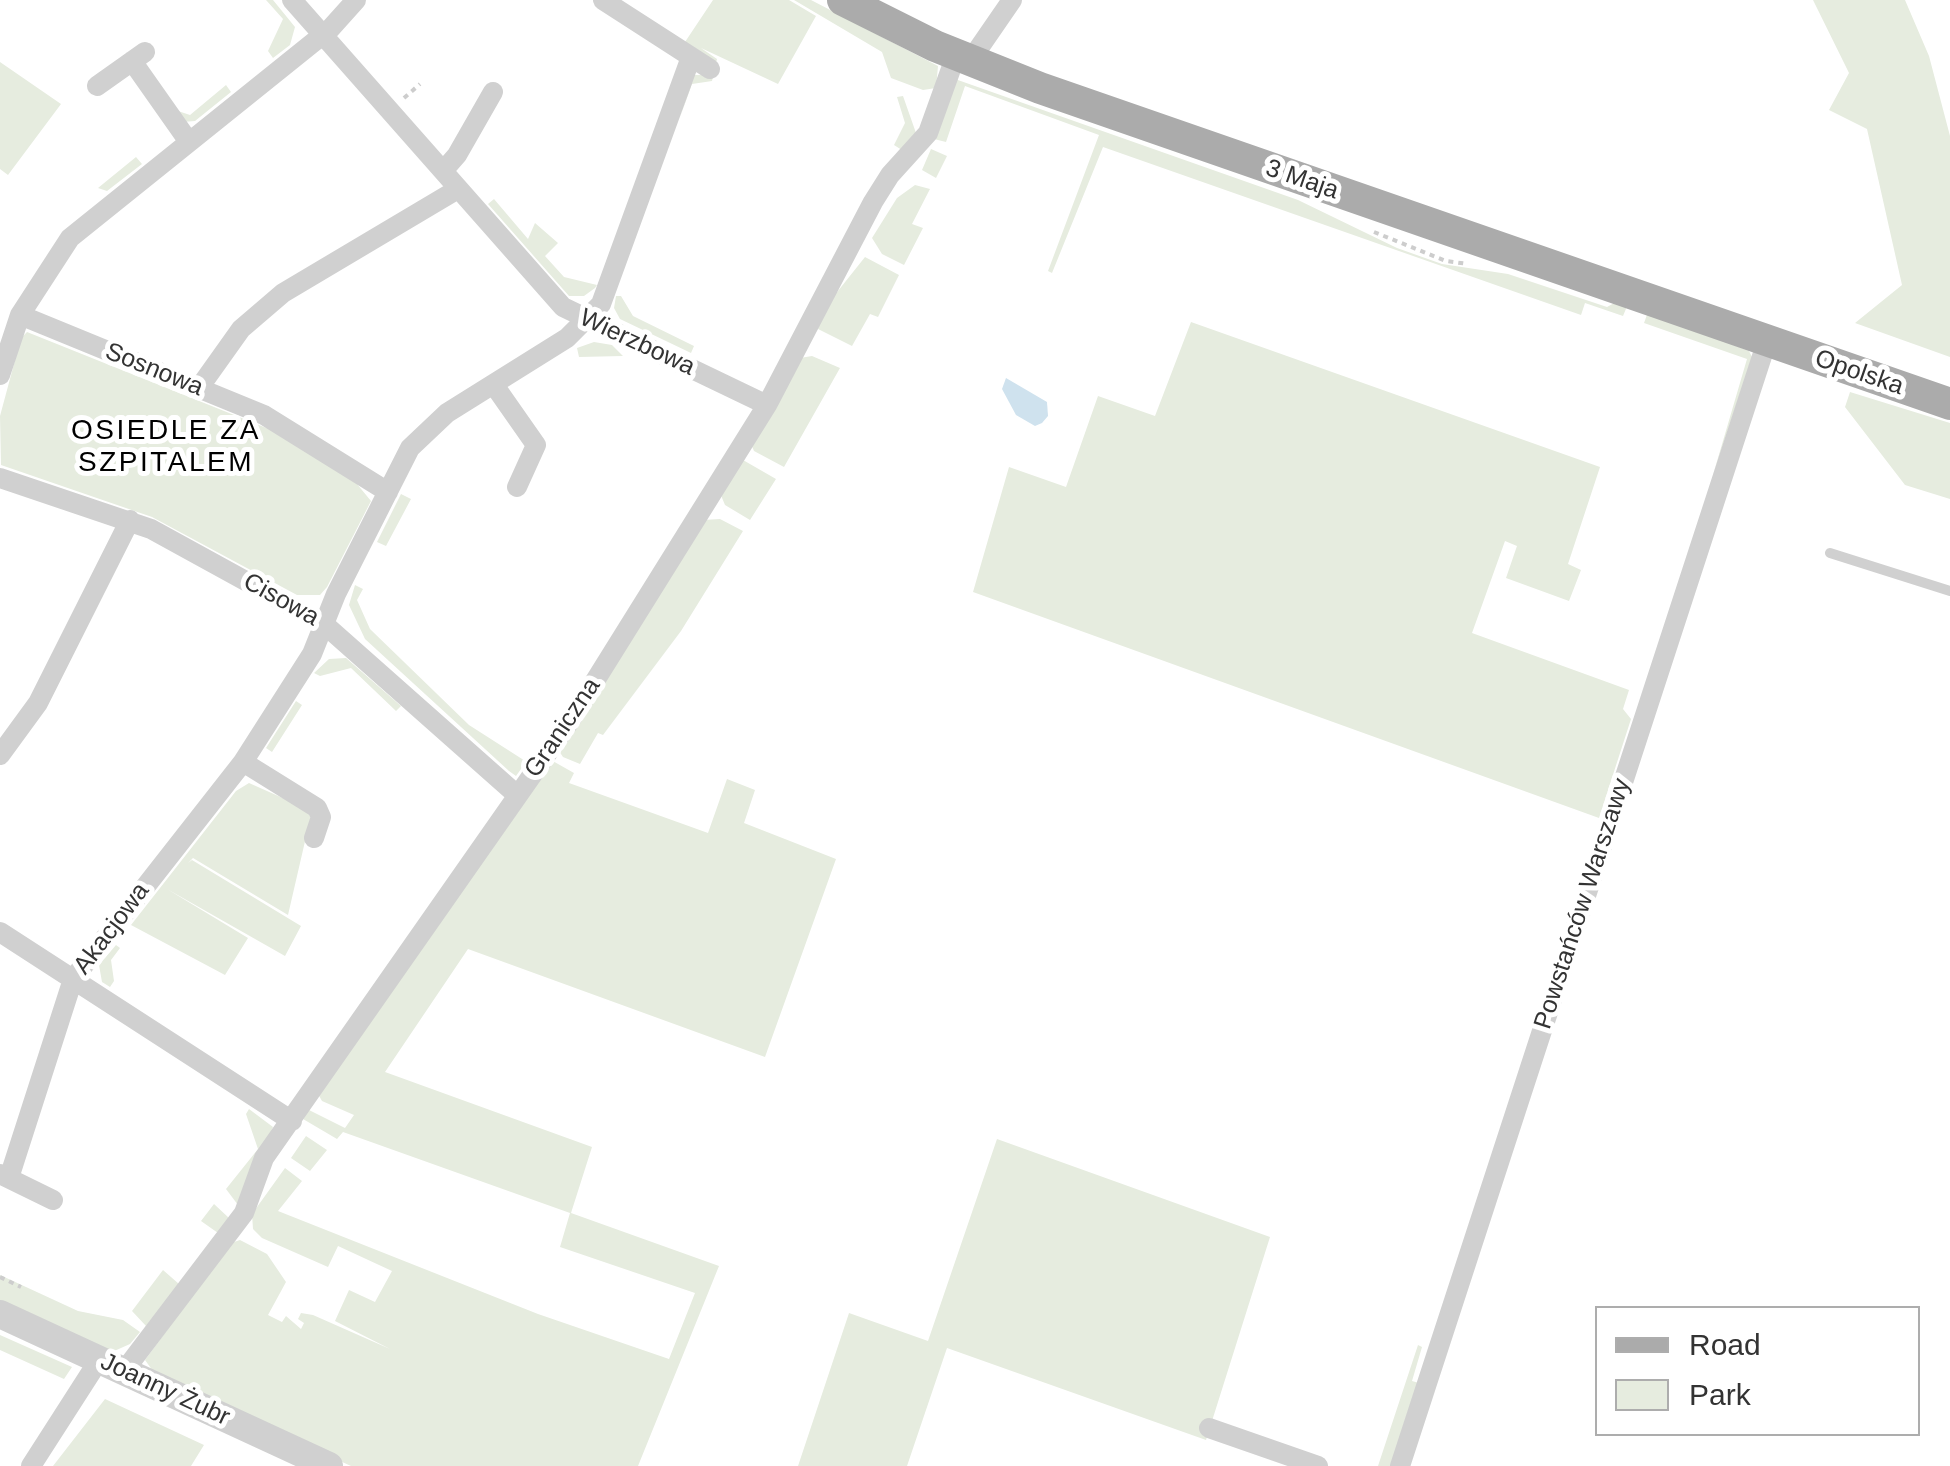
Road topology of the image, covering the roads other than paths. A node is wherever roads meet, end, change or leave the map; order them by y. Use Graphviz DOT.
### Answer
graph roads {
  1 [pos="292,0"];
  2 [pos="356,0"];
  3 [pos="603,0"];
  4 [pos="843,0"];
  5 [pos="1012,0"];
  6 [pos="322,35"];
  7 [pos="691,58"];
  8 [pos="963,58"];
  9 [pos="710,69"];
  10 [pos="97,86"];
  11 [pos="493,92"];
  12 [pos="190,142"];
  13 [pos="443,171"];
  14 [pos="458,190"];
  15 [pos="20,314"];
  16 [pos="588,320"];
  17 [pos="1767,342"];
  18 [pos="0,375"];
  19 [pos="494,385"];
  20 [pos="199,388"];
  21 [pos="1950,404"];
  22 [pos="767,405"];
  23 [pos="0,478"];
  24 [pos="516,486"];
  25 [pos="388,492"];
  26 [pos="130,520"];
  27 [pos="1830,553"];
  28 [pos="1950,592"];
  29 [pos="324,624"];
  30 [pos="0,755"];
  31 [pos="243,762"];
  32 [pos="517,794"];
  33 [pos="314,838"];
  34 [pos="0,932"];
  35 [pos="74,979"];
  36 [pos="292,1121"];
  37 [pos="4,1176"];
  38 [pos="54,1200"];
  39 [pos="0,1314"];
  40 [pos="112,1366"];
  41 [pos="1209,1428"];
  42 [pos="32,1466"];
  43 [pos="329,1466"];
  44 [pos="1318,1466"];
  45 [pos="1400,1466"];
  1 -- 6 [label="street, Wierzbowa"];
  2 -- 6 [label="street"];
  3 -- 7 [label="street"];
  4 -- 8 [label="main road, 3 Maja"];
  5 -- 8 [label="street, Graniczna"];
  6 -- 12 [label="street"];
  6 -- 13 [label="street, Wierzbowa"];
  7 -- 9 [label="street"];
  7 -- 16 [label="street, Akacjowa"];
  8 -- 17 [label="main road, 3 Maja"];
  8 -- 22 [label="street, Graniczna"];
  10 -- 12 [label="street"];
  11 -- 13 [label="street"];
  12 -- 15 [label="street"];
  13 -- 14 [label="street, Wierzbowa"];
  14 -- 16 [label="street, Wierzbowa"];
  14 -- 20 [label="street"];
  15 -- 18 [label="street"];
  15 -- 20 [label="street, Sosnowa"];
  16 -- 19 [label="street, Akacjowa"];
  16 -- 22 [label="street, Wierzbowa"];
  17 -- 21 [label="main road, Opolska"];
  17 -- 45 [label="street, Powstańców Warszawy"];
  19 -- 24 [label="street"];
  19 -- 25 [label="street, Akacjowa"];
  20 -- 25 [label="street, Sosnowa"];
  22 -- 32 [label="street, Graniczna"];
  23 -- 26 [label="street, Cisowa"];
  25 -- 29 [label="street, Akacjowa"];
  26 -- 29 [label="street, Cisowa"];
  26 -- 30 [label="street"];
  27 -- 28 [label="lane"];
  29 -- 31 [label="street, Akacjowa"];
  29 -- 32 [label="street, Cisowa"];
  31 -- 33 [label="street"];
  31 -- 35 [label="street, Akacjowa"];
  32 -- 36 [label="street, Graniczna"];
  34 -- 35 [label="street"];
  35 -- 36 [label="street"];
  35 -- 37 [label="street, Akacjowa"];
  36 -- 40 [label="street, Graniczna"];
  37 -- 38 [label="street"];
  39 -- 40 [label="street, Joanny Żubr"];
  40 -- 42 [label="street, Graniczna"];
  40 -- 43 [label="street, Joanny Żubr"];
  41 -- 44 [label="street"];
}
